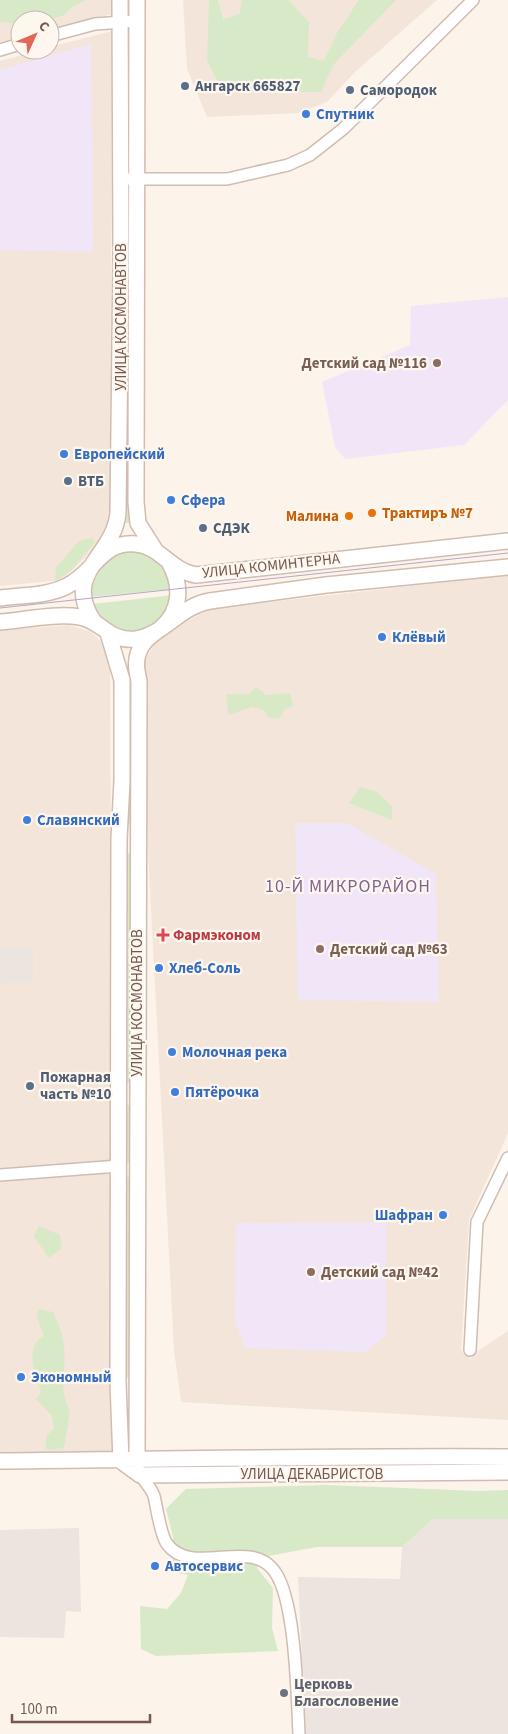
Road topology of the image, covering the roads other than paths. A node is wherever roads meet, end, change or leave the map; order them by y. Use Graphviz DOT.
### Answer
graph roads {
  1 [pos="120,0"];
  2 [pos="137,0"];
  3 [pos="473,0"];
  4 [pos="138,21"];
  5 [pos="120,22"];
  6 [pos="60,33"];
  7 [pos="121,179"];
  8 [pos="138,180"];
  9 [pos="508,541"];
  10 [pos="155,550"];
  11 [pos="94,560"];
  12 [pos="170,564"];
  13 [pos="508,567"];
  14 [pos="0,598"];
  15 [pos="0,622"];
  16 [pos="94,622"];
  17 [pos="160,629"];
  18 [pos="108,633"];
  19 [pos="119,839"];
  20 [pos="138,840"];
  21 [pos="508,1158"];
  22 [pos="119,1166"];
  23 [pos="0,1175"];
  24 [pos="470,1350"];
  25 [pos="118,1382"];
  26 [pos="136,1382"];
  27 [pos="391,1456"];
  28 [pos="508,1457"];
  29 [pos="137,1458"];
  30 [pos="0,1461"];
  31 [pos="121,1461"];
  32 [pos="508,1472"];
  33 [pos="391,1474"];
  34 [pos="140,1475"];
  35 [pos="299,1734"];
  1 -- 5 [label="street, УЛИЦА КОСМОНАВТОВ"];
  2 -- 4 [label="street, УЛИЦА КОСМОНАВТОВ"];
  3 -- 8 [label="street"];
  4 -- 5 [label="street"];
  4 -- 8 [label="street, УЛИЦА КОСМОНАВТОВ"];
  5 -- 6 [label="street"];
  5 -- 7 [label="street, УЛИЦА КОСМОНАВТОВ"];
  7 -- 8 [label="street"];
  7 -- 11 [label="street, УЛИЦА КОСМОНАВТОВ"];
  8 -- 10 [label="street, УЛИЦА КОСМОНАВТОВ"];
  9 -- 12 [label="street, УЛИЦА КОМИНТЕРНА"];
  10 -- 11 [label="street, УЛИЦА КОМИНТЕРНА"];
  10 -- 12 [label="street, УЛИЦА КОМИНТЕРНА"];
  11 -- 14 [label="street, УЛИЦА КОМИНТЕРНА"];
  11 -- 16 [label="street, УЛИЦА КОСМОНАВТОВ"];
  12 -- 17 [label="street, УЛИЦА КОСМОНАВТОВ"];
  13 -- 17 [label="street, УЛИЦА КОМИНТЕРНА"];
  15 -- 16 [label="street, УЛИЦА КОМИНТЕРНА"];
  16 -- 18 [label="street, УЛИЦА КОМИНТЕРНА"];
  17 -- 18 [label="street, УЛИЦА КОМИНТЕРНА"];
  17 -- 20 [label="street, УЛИЦА КОСМОНАВТОВ"];
  18 -- 19 [label="street, УЛИЦА КОСМОНАВТОВ"];
  19 -- 20 [label="street"];
  19 -- 22 [label="street, УЛИЦА КОСМОНАВТОВ"];
  20 -- 26 [label="street, УЛИЦА КОСМОНАВТОВ"];
  21 -- 24 [label="street"];
  22 -- 23 [label="street"];
  22 -- 25 [label="street, УЛИЦА КОСМОНАВТОВ"];
  25 -- 26 [label="street"];
  25 -- 31 [label="street, УЛИЦА КОСМОНАВТОВ"];
  26 -- 29 [label="street, УЛИЦА КОСМОНАВТОВ"];
  27 -- 28 [label="street, УЛИЦА ДЕКАБРИСТОВ"];
  27 -- 29 [label="street, УЛИЦА ДЕКАБРИСТОВ"];
  27 -- 33 [label="street"];
  29 -- 31 [label="street, УЛИЦА ДЕКАБРИСТОВ"];
  29 -- 34 [label="street"];
  30 -- 31 [label="street, УЛИЦА ДЕКАБРИСТОВ"];
  31 -- 34 [label="street"];
  32 -- 33 [label="street, УЛИЦА ДЕКАБРИСТОВ"];
  33 -- 34 [label="street, УЛИЦА ДЕКАБРИСТОВ"];
  34 -- 35 [label="street"];
}
